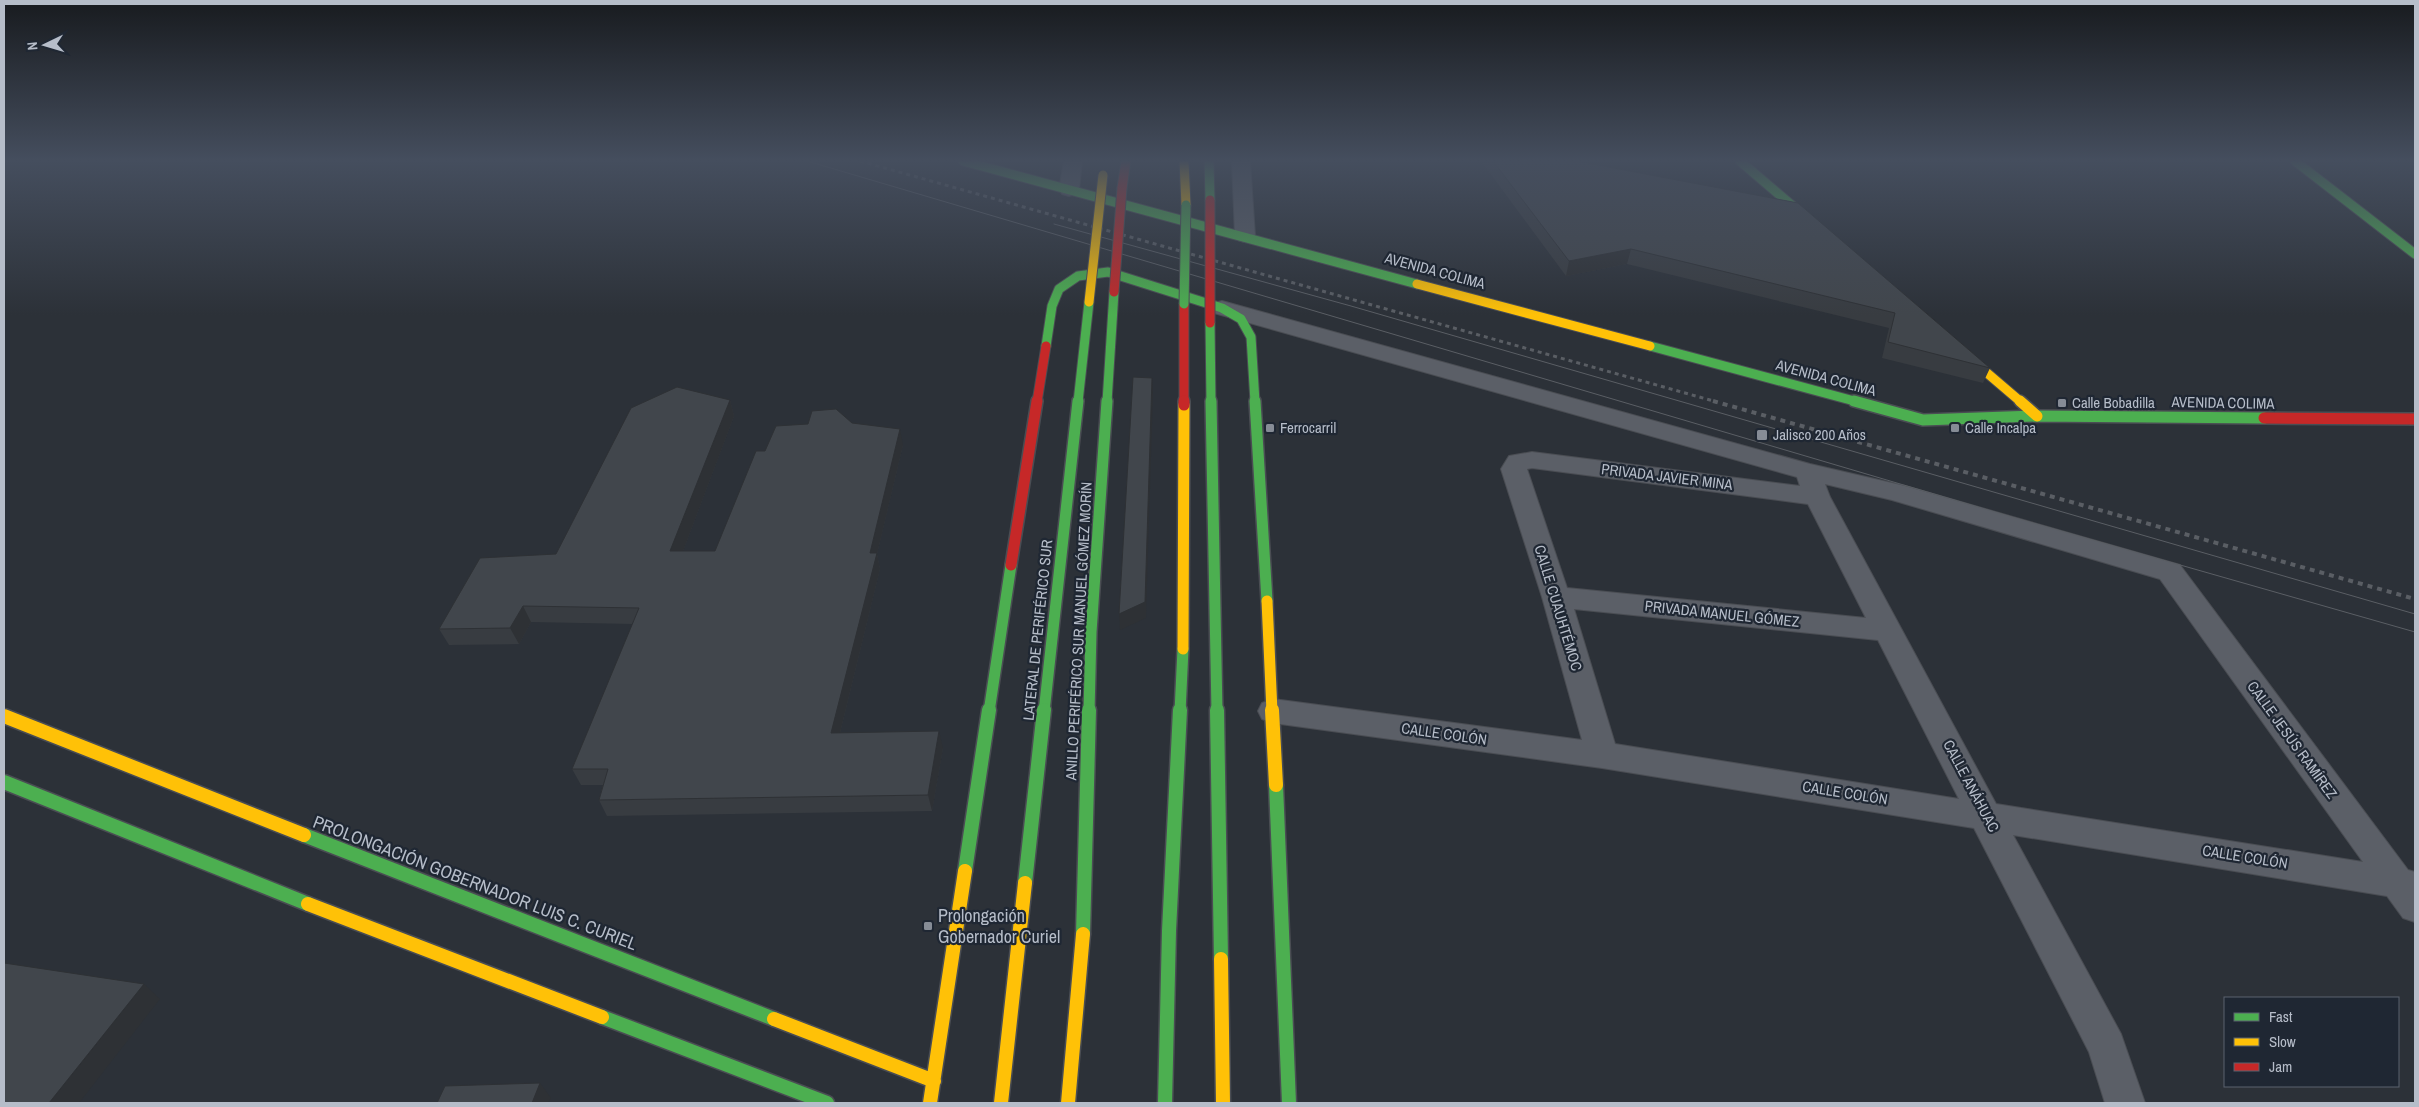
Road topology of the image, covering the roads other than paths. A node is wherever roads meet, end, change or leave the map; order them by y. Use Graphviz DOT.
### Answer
graph roads {
  1 [pos="1099,213"];
  2 [pos="1120,213"];
  3 [pos="1155,213"];
  4 [pos="1186,213"];
  5 [pos="1211,213"];
  6 [pos="1244,213"];
  7 [pos="1801,213"];
  8 [pos="2362,213"];
  9 [pos="1822,231"];
  10 [pos="1245,236"];
  11 [pos="2415,254"];
  12 [pos="1216,315"];
  13 [pos="1948,339"];
  14 [pos="2037,416"];
  15 [pos="2415,420"];
  16 [pos="1518,462"];
  17 [pos="1813,484"];
  18 [pos="1556,597"];
  19 [pos="1889,630"];
  20 [pos="1273,711"];
  21 [pos="4,716"];
  22 [pos="1602,755"];
  23 [pos="4,782"];
  24 [pos="1987,815"];
  25 [pos="2405,884"];
  26 [pos="2415,907"];
  27 [pos="934,1081"];
  28 [pos="826,1103"];
  29 [pos="930,1103"];
  30 [pos="1001,1103"];
  31 [pos="1068,1103"];
  32 [pos="1165,1103"];
  33 [pos="1223,1103"];
  34 [pos="1290,1103"];
  35 [pos="2125,1103"];
  1 -- 30 [label="main road, LATERAL DE PERIFÉRICO SUR, bridge"];
  2 -- 31 [label="main road, ANILLO PERIFÉRICO SUR MANUEL GÓMEZ MORÍN, bridge"];
  3 -- 10 [label="main road, AVENIDA COLIMA"];
  4 -- 32 [label="main road, bridge"];
  5 -- 12 [label="main road, bridge"];
  6 -- 10 [label="street"];
  7 -- 9 [label="main road"];
  8 -- 11 [label="main road"];
  10 -- 14 [label="main road, AVENIDA COLIMA"];
  12 -- 17 [label="street"];
  12 -- 20 [label="main road"];
  12 -- 27 [label="main road"];
  12 -- 33 [label="main road"];
  13 -- 14 [label="main road"];
  14 -- 15 [label="main road, AVENIDA COLIMA"];
  16 -- 17 [label="street, PRIVADA JAVIER MINA"];
  16 -- 18 [label="street, CALLE CUAUHTÉMOC"];
  17 -- 19 [label="street, CALLE ANÁHUAC"];
  17 -- 25 [label="street, CALLE JESÚS RAMÍREZ"];
  18 -- 19 [label="street, PRIVADA MANUEL GÓMEZ"];
  18 -- 22 [label="street, CALLE CUAUHTÉMOC"];
  19 -- 24 [label="street, CALLE ANÁHUAC"];
  20 -- 22 [label="street, CALLE COLÓN"];
  20 -- 34 [label="main road"];
  21 -- 27 [label="main road, PROLONGACIÓN GOBERNADOR LUIS C. CURIEL"];
  22 -- 24 [label="street, CALLE COLÓN"];
  23 -- 28 [label="main road"];
  24 -- 25 [label="street, CALLE COLÓN"];
  24 -- 35 [label="street, CALLE ANÁHUAC"];
  25 -- 26 [label="street, CALLE JESÚS RAMÍREZ"];
  27 -- 29 [label="main road"];
}
